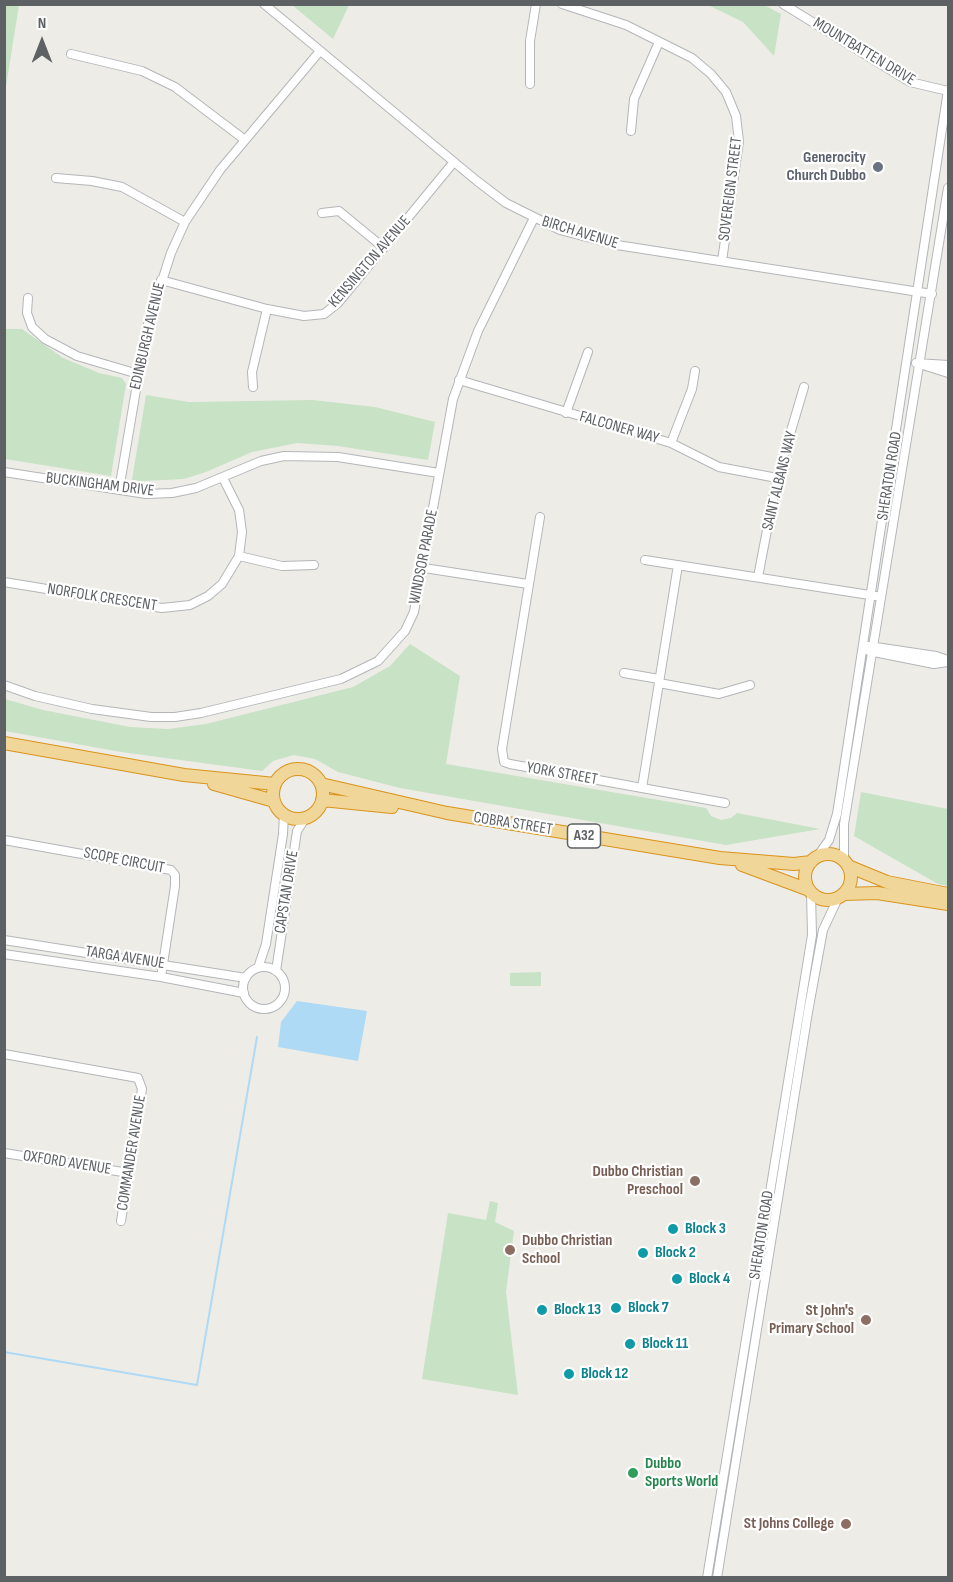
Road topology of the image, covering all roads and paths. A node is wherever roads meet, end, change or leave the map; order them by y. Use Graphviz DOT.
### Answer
graph roads {
  1 [pos="264,4"];
  2 [pos="536,4"];
  3 [pos="562,4"];
  4 [pos="783,4"];
  5 [pos="659,42"];
  6 [pos="320,51"];
  7 [pos="71,54"];
  8 [pos="530,84"];
  9 [pos="948,90"];
  10 [pos="632,131"];
  11 [pos="245,140"];
  12 [pos="453,163"];
  13 [pos="56,178"];
  14 [pos="948,188"];
  15 [pos="322,213"];
  16 [pos="534,218"];
  17 [pos="185,222"];
  18 [pos="384,248"];
  19 [pos="722,261"];
  20 [pos="161,279"];
  21 [pos="919,292"];
  22 [pos="932,294"];
  23 [pos="28,298"];
  24 [pos="267,309"];
  25 [pos="588,352"];
  26 [pos="908,362"];
  27 [pos="921,364"];
  28 [pos="948,365"];
  29 [pos="695,372"];
  30 [pos="948,373"];
  31 [pos="138,374"];
  32 [pos="459,380"];
  33 [pos="254,387"];
  34 [pos="804,387"];
  35 [pos="566,413"];
  36 [pos="671,442"];
  37 [pos="4,471"];
  38 [pos="439,473"];
  39 [pos="223,478"];
  40 [pos="777,478"];
  41 [pos="119,490"];
  42 [pos="540,517"];
  43 [pos="239,556"];
  44 [pos="645,560"];
  45 [pos="315,565"];
  46 [pos="678,565"];
  47 [pos="424,568"];
  48 [pos="758,577"];
  49 [pos="4,582"];
  50 [pos="528,584"];
  51 [pos="871,596"];
  52 [pos="882,597"];
  53 [pos="863,648"];
  54 [pos="873,649"];
  55 [pos="948,662"];
  56 [pos="624,674"];
  57 [pos="659,681"];
  58 [pos="4,685"];
  59 [pos="750,685"];
  60 [pos="4,743"];
  61 [pos="184,776"];
  62 [pos="274,784"];
  63 [pos="321,784"];
  64 [pos="642,788"];
  65 [pos="322,800"];
  66 [pos="274,801"];
  67 [pos="724,803"];
  68 [pos="447,813"];
  69 [pos="284,814"];
  70 [pos="306,817"];
  71 [pos="4,840"];
  72 [pos="720,858"];
  73 [pos="814,859"];
  74 [pos="846,863"];
  75 [pos="810,892"];
  76 [pos="948,894"];
  77 [pos="841,896"];
  78 [pos="948,904"];
  79 [pos="4,940"];
  80 [pos="4,954"];
  81 [pos="163,964"];
  82 [pos="258,968"];
  83 [pos="276,971"];
  84 [pos="161,977"];
  85 [pos="246,978"];
  86 [pos="244,993"];
  87 [pos="804,1011"];
  88 [pos="4,1054"];
  89 [pos="4,1153"];
  90 [pos="129,1173"];
  91 [pos="122,1221"];
  92 [pos="707,1578"];
  93 [pos="717,1578"];
  1 -- 6 [label="street, BIRCH AVENUE"];
  2 -- 8 [label="street"];
  3 -- 5 [label="street, SOVEREIGN STREET"];
  4 -- 9 [label="street, MOUNTBATTEN DRIVE"];
  5 -- 10 [label="street"];
  5 -- 19 [label="street, SOVEREIGN STREET"];
  6 -- 11 [label="street, EDINBURGH AVENUE"];
  6 -- 12 [label="street, BIRCH AVENUE"];
  7 -- 11 [label="street"];
  9 -- 21 [label="street, SHERATON ROAD"];
  11 -- 17 [label="street, EDINBURGH AVENUE"];
  12 -- 16 [label="street, BIRCH AVENUE"];
  12 -- 18 [label="street, KENSINGTON AVENUE"];
  13 -- 17 [label="street"];
  14 -- 22 [label="street, SHERATON ROAD"];
  15 -- 18 [label="street"];
  16 -- 19 [label="street, BIRCH AVENUE"];
  16 -- 32 [label="street, WINDSOR PARADE"];
  17 -- 20 [label="street, EDINBURGH AVENUE"];
  18 -- 24 [label="street, KENSINGTON AVENUE"];
  19 -- 21 [label="street, BIRCH AVENUE"];
  20 -- 24 [label="street, KENSINGTON AVENUE"];
  20 -- 31 [label="street, EDINBURGH AVENUE"];
  21 -- 22 [label="street, BIRCH AVENUE"];
  21 -- 26 [label="street, SHERATON ROAD"];
  22 -- 27 [label="street, SHERATON ROAD"];
  23 -- 31 [label="street"];
  24 -- 33 [label="street"];
  25 -- 35 [label="street"];
  26 -- 27 [label="street"];
  26 -- 51 [label="street, SHERATON ROAD"];
  27 -- 28 [label="street"];
  27 -- 30 [label="street"];
  27 -- 52 [label="street, SHERATON ROAD"];
  29 -- 36 [label="street"];
  31 -- 41 [label="street, EDINBURGH AVENUE"];
  32 -- 35 [label="street, FALCONER WAY"];
  32 -- 38 [label="street, WINDSOR PARADE"];
  34 -- 40 [label="street, SAINT ALBANS WAY"];
  35 -- 36 [label="street, FALCONER WAY"];
  36 -- 40 [label="street, FALCONER WAY"];
  37 -- 41 [label="street, BUCKINGHAM DRIVE"];
  38 -- 39 [label="street, BUCKINGHAM DRIVE"];
  38 -- 47 [label="street, WINDSOR PARADE"];
  39 -- 41 [label="street, BUCKINGHAM DRIVE"];
  39 -- 43 [label="street, NORFOLK CRESCENT"];
  40 -- 48 [label="street, SAINT ALBANS WAY"];
  42 -- 50 [label="street, YORK STREET"];
  43 -- 45 [label="street"];
  43 -- 49 [label="street, NORFOLK CRESCENT"];
  44 -- 46 [label="street"];
  46 -- 48 [label="street"];
  46 -- 57 [label="street"];
  47 -- 50 [label="street"];
  47 -- 58 [label="street, WINDSOR PARADE"];
  48 -- 51 [label="street"];
  50 -- 64 [label="street, YORK STREET"];
  51 -- 52 [label="street"];
  51 -- 53 [label="street, SHERATON ROAD"];
  52 -- 54 [label="street, SHERATON ROAD"];
  53 -- 54 [label="street"];
  53 -- 73 [label="street, SHERATON ROAD"];
  54 -- 55 [label="street"];
  54 -- 74 [label="street, SHERATON ROAD"];
  56 -- 57 [label="street"];
  57 -- 59 [label="street"];
  57 -- 64 [label="street"];
  60 -- 61 [label="highway"];
  61 -- 62 [label="highway"];
  61 -- 66 [label="highway"];
  62 -- 63 [label="highway, A32"];
  62 -- 66 [label="highway"];
  63 -- 65 [label="highway"];
  63 -- 68 [label="highway, COBRA STREET / A32"];
  64 -- 67 [label="street"];
  65 -- 68 [label="highway, COBRA STREET / A32"];
  65 -- 70 [label="highway"];
  66 -- 69 [label="highway"];
  68 -- 72 [label="highway, COBRA STREET / A32"];
  69 -- 70 [label="highway"];
  69 -- 82 [label="street, CAPSTAN DRIVE"];
  70 -- 83 [label="street, CAPSTAN DRIVE"];
  71 -- 81 [label="street, SCOPE CIRCUIT"];
  72 -- 73 [label="highway, COBRA STREET / A32"];
  72 -- 75 [label="highway, COBRA STREET / A32"];
  73 -- 74 [label="highway, A32"];
  73 -- 75 [label="highway"];
  74 -- 76 [label="highway, A32"];
  74 -- 77 [label="highway"];
  75 -- 77 [label="highway, A32"];
  75 -- 87 [label="street, SHERATON ROAD"];
  77 -- 78 [label="highway, A32"];
  77 -- 87 [label="street, SHERATON ROAD"];
  79 -- 81 [label="street, TARGA AVENUE"];
  80 -- 84 [label="street, TARGA AVENUE"];
  81 -- 84 [label="street, SCOPE CIRCUIT"];
  81 -- 85 [label="street, TARGA AVENUE"];
  82 -- 83 [label="street"];
  82 -- 85 [label="street"];
  83 -- 86 [label="street"];
  84 -- 86 [label="street, TARGA AVENUE"];
  85 -- 86 [label="street"];
  87 -- 92 [label="street, SHERATON ROAD"];
  87 -- 93 [label="street, SHERATON ROAD"];
  88 -- 90 [label="street, COMMANDER AVENUE"];
  89 -- 90 [label="street, OXFORD AVENUE"];
  90 -- 91 [label="street, COMMANDER AVENUE"];
}
